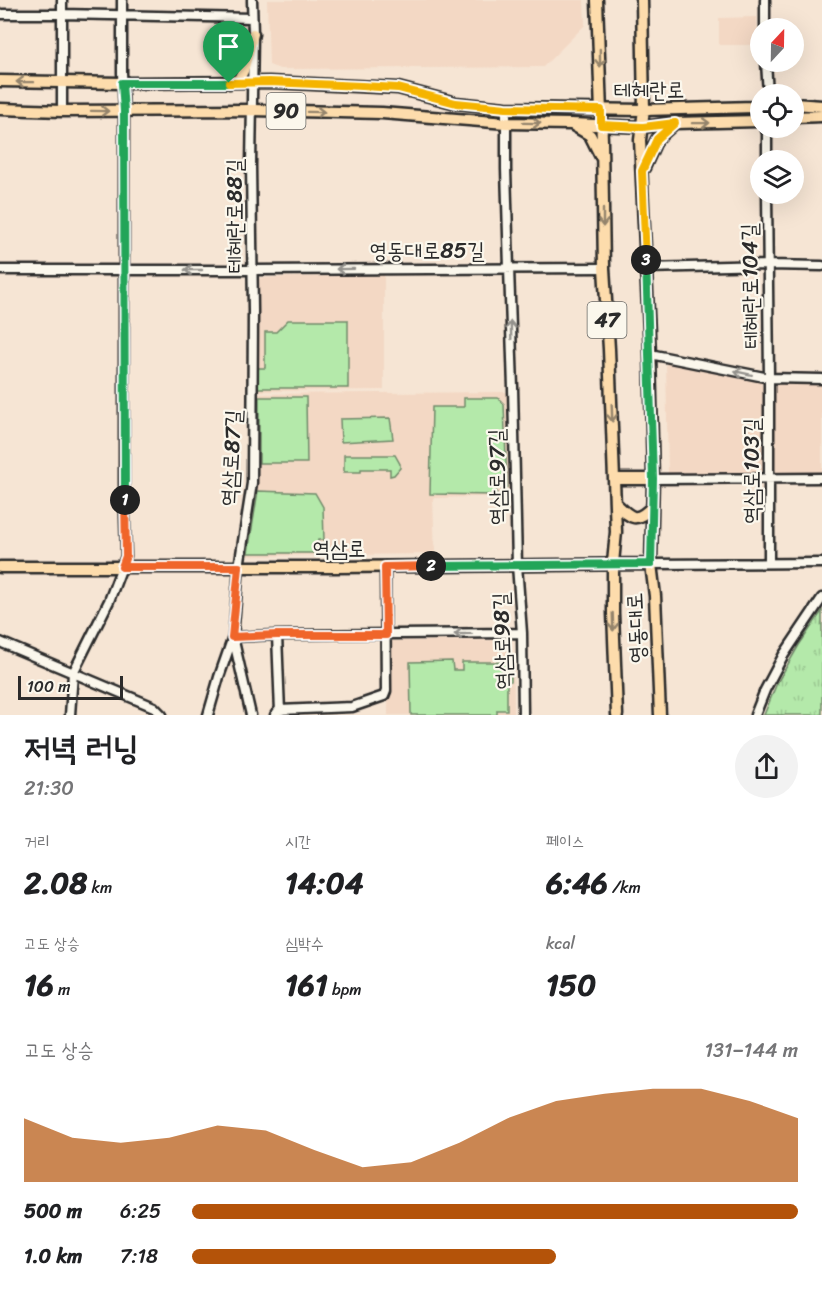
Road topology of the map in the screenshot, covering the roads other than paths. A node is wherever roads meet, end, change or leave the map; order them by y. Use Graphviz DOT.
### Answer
graph roads {
  1 [pos="62,0"];
  2 [pos="122,0"];
  3 [pos="252,0"];
  4 [pos="597,0"];
  5 [pos="642,0"];
  6 [pos="765,0"];
  7 [pos="0,14"];
  8 [pos="62,14"];
  9 [pos="122,15"];
  10 [pos="252,18"];
  11 [pos="765,18"];
  12 [pos="253,34"];
  13 [pos="0,81"];
  14 [pos="62,82"];
  15 [pos="252,82"];
  16 [pos="122,83"];
  17 [pos="229,83"];
  18 [pos="804,105"];
  19 [pos="822,106"];
  20 [pos="750,107"];
  21 [pos="506,108"];
  22 [pos="0,109"];
  23 [pos="252,110"];
  24 [pos="601,110"];
  25 [pos="644,110"];
  26 [pos="62,111"];
  27 [pos="124,111"];
  28 [pos="822,116"];
  29 [pos="804,117"];
  30 [pos="750,121"];
  31 [pos="506,123"];
  32 [pos="675,123"];
  33 [pos="571,124"];
  34 [pos="601,125"];
  35 [pos="643,127"];
  36 [pos="603,160"];
  37 [pos="642,171"];
  38 [pos="767,204"];
  39 [pos="768,265"];
  40 [pos="822,266"];
  41 [pos="509,268"];
  42 [pos="604,268"];
  43 [pos="647,268"];
  44 [pos="0,270"];
  45 [pos="124,270"];
  46 [pos="252,270"];
  47 [pos="252,351"];
  48 [pos="650,354"];
  49 [pos="769,378"];
  50 [pos="822,379"];
  51 [pos="822,478"];
  52 [pos="615,479"];
  53 [pos="653,479"];
  54 [pos="768,479"];
  55 [pos="615,503"];
  56 [pos="652,507"];
  57 [pos="613,563"];
  58 [pos="769,563"];
  59 [pos="822,563"];
  60 [pos="651,564"];
  61 [pos="517,565"];
  62 [pos="0,567"];
  63 [pos="122,567"];
  64 [pos="239,567"];
  65 [pos="385,567"];
  66 [pos="822,598"];
  67 [pos="522,633"];
  68 [pos="277,635"];
  69 [pos="386,635"];
  70 [pos="232,637"];
  71 [pos="0,642"];
  72 [pos="74,673"];
  73 [pos="353,711"];
  74 [pos="279,713"];
  75 [pos="69,715"];
  76 [pos="162,715"];
  77 [pos="208,715"];
  78 [pos="251,715"];
  79 [pos="523,715"];
  80 [pos="617,715"];
  81 [pos="660,715"];
  82 [pos="755,715"];
  1 -- 8 [label="street"];
  2 -- 9 [label="street"];
  3 -- 10 [label="street, 테헤란로88길"];
  4 -- 24 [label="main road, 영동대로 / 47, one-way"];
  5 -- 25 [label="main road, 영동대로 / 47"];
  6 -- 11 [label="street"];
  7 -- 8 [label="street"];
  8 -- 9 [label="street"];
  8 -- 14 [label="street"];
  9 -- 10 [label="street"];
  9 -- 16 [label="street"];
  10 -- 12 [label="street, 테헤란로88길"];
  12 -- 15 [label="street, 테헤란로88길"];
  12 -- 17 [label="main road"];
  14 -- 13 [label="main road, 테헤란로 / 90, one-way"];
  14 -- 16 [label="main road, 테헤란로 / 90"];
  14 -- 26 [label="street"];
  15 -- 17 [label="main road, 테헤란로 / 90"];
  15 -- 21 [label="main road, 테헤란로 / 90"];
  15 -- 23 [label="street, 테헤란로88길"];
  16 -- 17 [label="main road, 테헤란로 / 90"];
  16 -- 27 [label="street"];
  18 -- 19 [label="main road"];
  20 -- 25 [label="main road, 테헤란로 / 90"];
  21 -- 24 [label="main road, 테헤란로 / 90"];
  21 -- 31 [label="street, 역삼로97길"];
  22 -- 26 [label="main road, 테헤란로 / 90"];
  23 -- 27 [label="main road, 테헤란로 / 90"];
  23 -- 31 [label="main road, 테헤란로 / 90, one-way"];
  23 -- 46 [label="street, 테헤란로88길"];
  24 -- 25 [label="main road, 테헤란로 / 90"];
  24 -- 34 [label="main road, 영동대로 / 47"];
  25 -- 35 [label="main road, 영동대로 / 47"];
  26 -- 27 [label="main road, 테헤란로 / 90, one-way"];
  27 -- 45 [label="street"];
  28 -- 29 [label="main road"];
  32 -- 30 [label="main road, 테헤란로 / 90, one-way"];
  31 -- 33 [label="main road, 테헤란로 / 90, one-way"];
  31 -- 41 [label="street, 역삼로97길"];
  32 -- 35 [label="main road, 테헤란로 / 90"];
  32 -- 37 [label="main road"];
  33 -- 34 [label="main road, 테헤란로 / 90"];
  33 -- 36 [label="main road"];
  34 -- 35 [label="main road, 테헤란로 / 90"];
  34 -- 36 [label="main road, 영동대로 / 47"];
  35 -- 37 [label="main road, 영동대로 / 47"];
  36 -- 42 [label="main road, 영동대로 / 47, one-way"];
  37 -- 43 [label="main road, 영동대로 / 47"];
  38 -- 39 [label="street, 테헤란로104길"];
  39 -- 40 [label="street"];
  39 -- 43 [label="street"];
  39 -- 49 [label="street, 테헤란로104길"];
  41 -- 42 [label="street, 영동대로85길"];
  41 -- 46 [label="street, 영동대로85길, one-way"];
  61 -- 41 [label="street, 역삼로97길, one-way"];
  42 -- 52 [label="main road, 영동대로 / 47, one-way"];
  43 -- 48 [label="main road, 영동대로 / 47"];
  44 -- 45 [label="street, 영동대로85길"];
  46 -- 45 [label="street, 영동대로85길, one-way"];
  45 -- 63 [label="street"];
  46 -- 47 [label="street, 테헤란로88길"];
  47 -- 64 [label="street, 역삼로87길"];
  49 -- 48 [label="street, one-way"];
  48 -- 53 [label="main road, 영동대로 / 47"];
  49 -- 50 [label="street"];
  49 -- 54 [label="street, 역삼로103길"];
  51 -- 54 [label="street"];
  52 -- 53 [label="main road"];
  52 -- 55 [label="main road, 영동대로 / 47"];
  53 -- 54 [label="street"];
  53 -- 56 [label="main road, 영동대로 / 47"];
  54 -- 58 [label="street, 역삼로103길"];
  55 -- 56 [label="main road"];
  55 -- 57 [label="main road, 영동대로 / 47"];
  56 -- 60 [label="main road, 영동대로 / 47"];
  57 -- 60 [label="main road, 역삼로"];
  57 -- 61 [label="main road, 역삼로"];
  57 -- 80 [label="main road, 영동대로 / 47, one-way"];
  58 -- 59 [label="street, 역삼로"];
  58 -- 60 [label="street, 역삼로"];
  60 -- 81 [label="main road, 영동대로 / 47"];
  61 -- 65 [label="main road, 역삼로"];
  61 -- 67 [label="street, 역삼로98길"];
  62 -- 63 [label="main road, 역삼로"];
  63 -- 64 [label="main road, 역삼로"];
  63 -- 72 [label="street"];
  64 -- 65 [label="main road, 역삼로"];
  64 -- 70 [label="street, 역삼로87길"];
  65 -- 69 [label="street"];
  66 -- 82 [label="street"];
  67 -- 69 [label="street, one-way"];
  67 -- 79 [label="street, 역삼로98길"];
  68 -- 69 [label="street"];
  68 -- 70 [label="street"];
  68 -- 74 [label="street"];
  69 -- 73 [label="street"];
  70 -- 77 [label="street"];
  70 -- 78 [label="street"];
  71 -- 72 [label="street"];
  72 -- 75 [label="street"];
  72 -- 76 [label="street"];
  73 -- 74 [label="street"];
}
